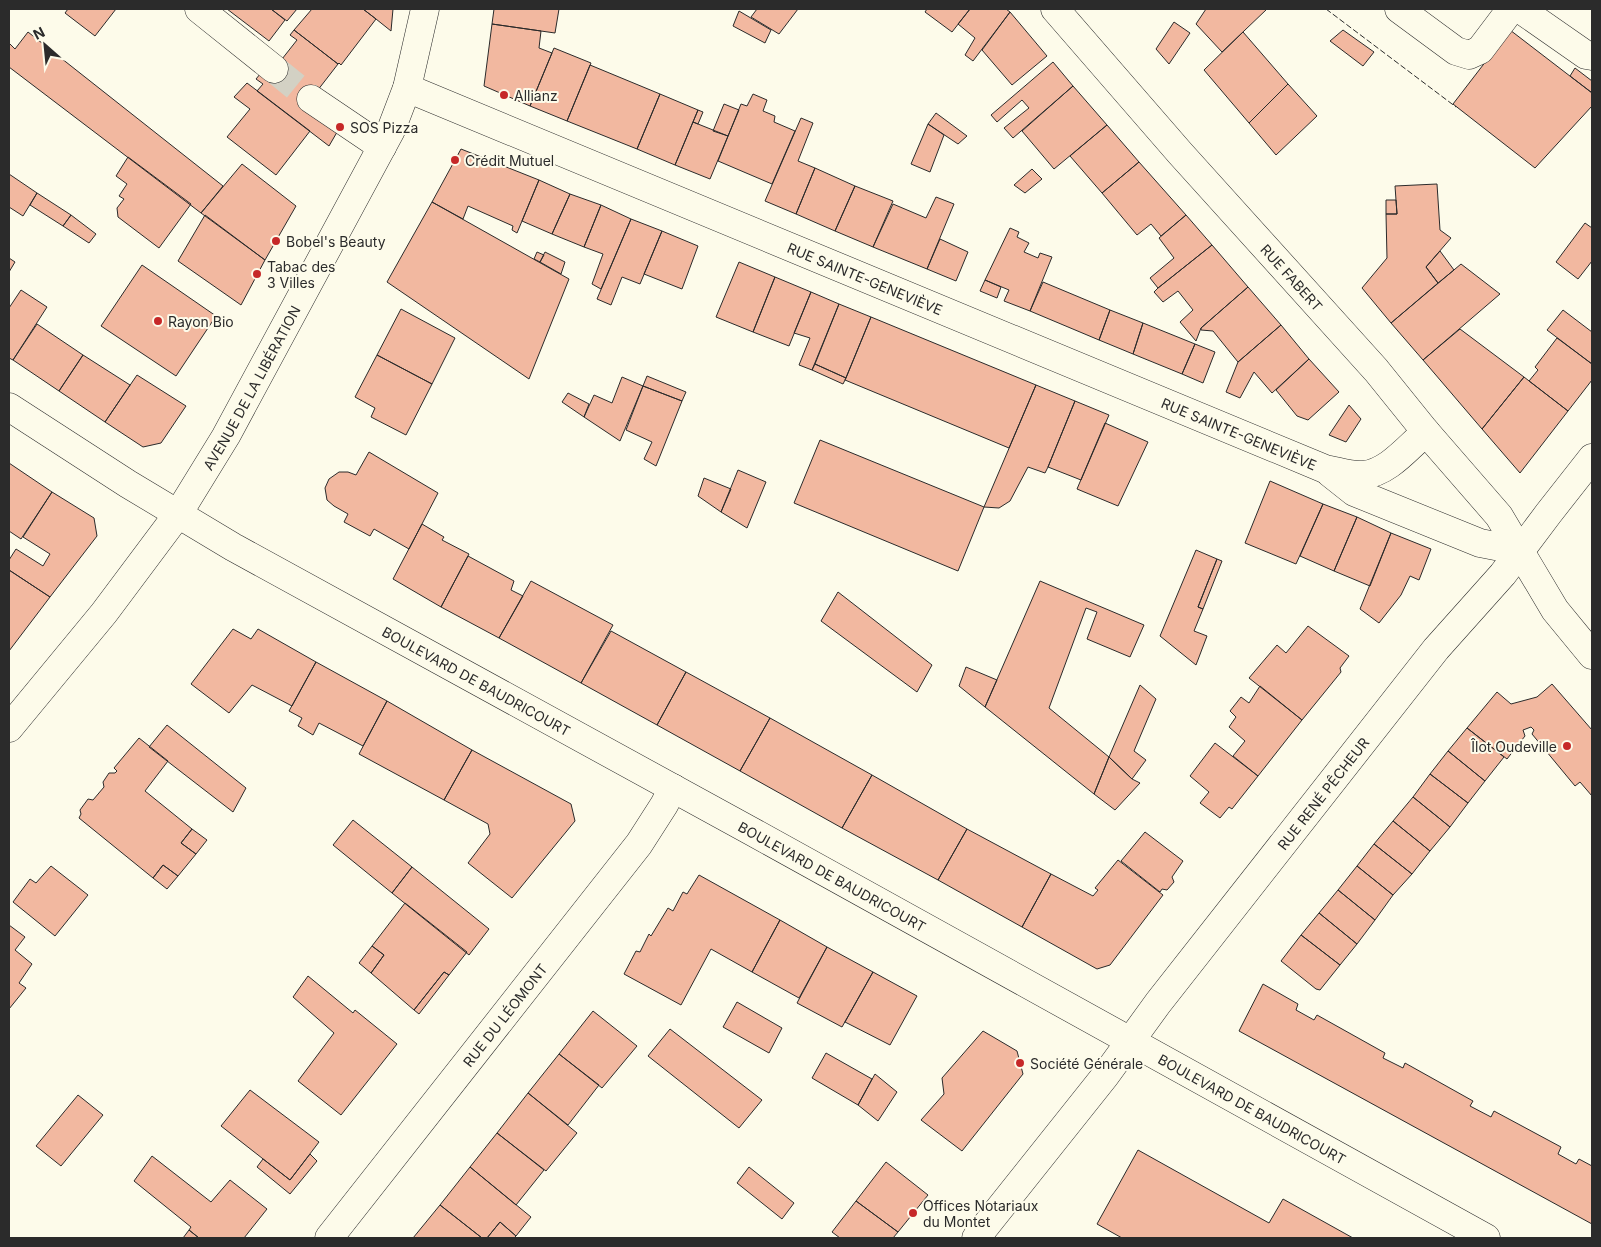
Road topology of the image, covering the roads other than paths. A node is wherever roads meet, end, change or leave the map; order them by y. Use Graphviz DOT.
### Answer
graph roads {
  1 [pos="199,9"];
  2 [pos="425,9"];
  3 [pos="1055,9"];
  4 [pos="1399,9"];
  5 [pos="1511,9"];
  6 [pos="1520,9"];
  7 [pos="1592,56"];
  8 [pos="274,69"];
  9 [pos="407,88"];
  10 [pos="312,99"];
  11 [pos="382,147"];
  12 [pos="9,407"];
  13 [pos="1426,432"];
  14 [pos="1592,458"];
  15 [pos="1325,469"];
  16 [pos="178,514"];
  17 [pos="1521,551"];
  18 [pos="1592,655"];
  19 [pos="9,728"];
  20 [pos="673,788"];
  21 [pos="1131,1041"];
  22 [pos="329,1238"];
  23 [pos="976,1238"];
  24 [pos="1486,1238"];
  1 -- 8 [label="street"];
  2 -- 9 [label="street, AVENUE DE LA LIBÉRATION"];
  3 -- 13 [label="street, RUE FABERT"];
  4 -- 5 [label="street"];
  6 -- 7 [label="street"];
  9 -- 11 [label="street, AVENUE DE LA LIBÉRATION"];
  9 -- 15 [label="street, RUE SAINTE-GENEVIÈVE"];
  10 -- 11 [label="street"];
  11 -- 16 [label="street, AVENUE DE LA LIBÉRATION"];
  12 -- 16 [label="street, BOULEVARD DE BAUDRICOURT"];
  13 -- 15 [label="street, RUE SAINTE-GENEVIÈVE"];
  13 -- 17 [label="street, RUE FABERT"];
  14 -- 17 [label="street, RUE RENÉ PÊCHEUR"];
  15 -- 17 [label="street, RUE SAINTE-GENEVIÈVE"];
  16 -- 19 [label="street, AVENUE DE LA LIBÉRATION"];
  16 -- 20 [label="street, BOULEVARD DE BAUDRICOURT"];
  17 -- 18 [label="street, RUE FABERT"];
  17 -- 21 [label="street, RUE RENÉ PÊCHEUR"];
  20 -- 21 [label="street, BOULEVARD DE BAUDRICOURT"];
  20 -- 22 [label="street, RUE DU LÉOMONT"];
  21 -- 23 [label="street, RUE RENÉ PÊCHEUR"];
  21 -- 24 [label="street, BOULEVARD DE BAUDRICOURT"];
}
